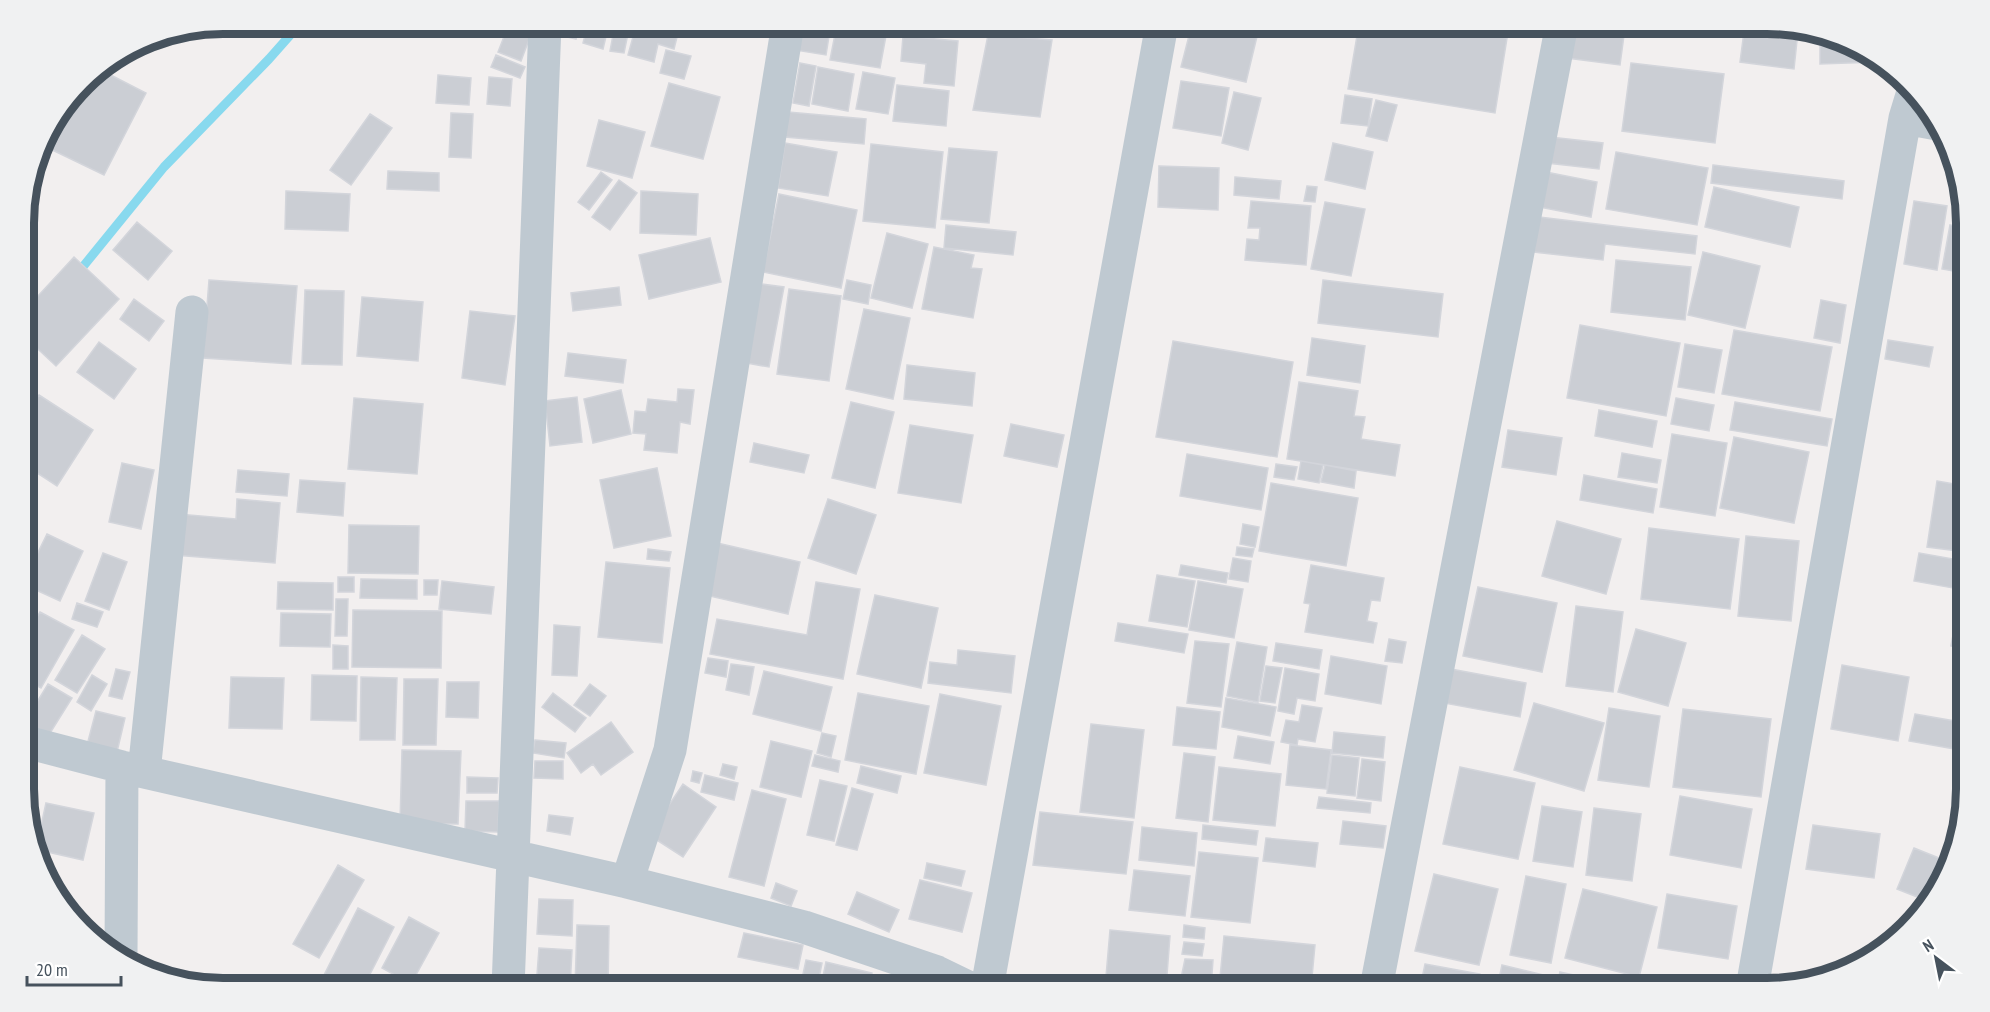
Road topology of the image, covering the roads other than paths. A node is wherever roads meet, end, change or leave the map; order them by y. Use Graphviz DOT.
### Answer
graph roads {
  1 [pos="545,35"];
  2 [pos="786,35"];
  3 [pos="1160,35"];
  4 [pos="1560,35"];
  5 [pos="1909,106"];
  6 [pos="192,312"];
  7 [pos="35,743"];
  8 [pos="133,770"];
  9 [pos="513,856"];
  10 [pos="627,882"];
  11 [pos="121,948"];
  12 [pos="1378,977"];
  13 [pos="1754,977"];
  14 [pos="508,978"];
  15 [pos="930,978"];
  16 [pos="989,978"];
  1 -- 9 [label="street"];
  2 -- 10 [label="street"];
  3 -- 16 [label="street"];
  4 -- 12 [label="street"];
  5 -- 13 [label="street"];
  6 -- 8 [label="street"];
  7 -- 8 [label="street"];
  8 -- 9 [label="street"];
  8 -- 11 [label="street"];
  9 -- 10 [label="street"];
  9 -- 14 [label="street"];
  10 -- 15 [label="street"];
}
